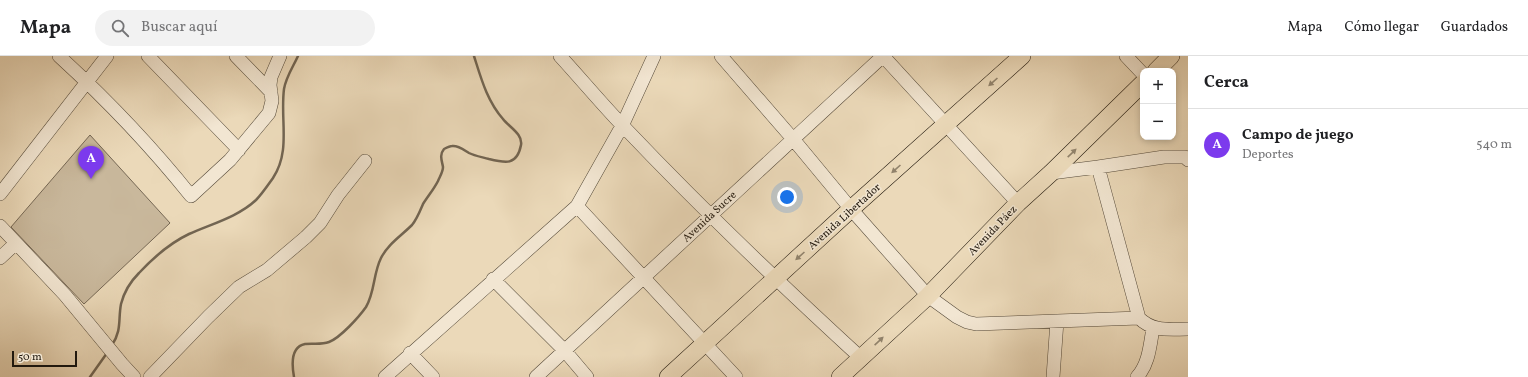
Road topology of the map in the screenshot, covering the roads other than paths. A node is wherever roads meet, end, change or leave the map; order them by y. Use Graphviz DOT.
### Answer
graph roads {
  1 [pos="59,56"];
  2 [pos="108,56"];
  3 [pos="148,56"];
  4 [pos="236,56"];
  5 [pos="280,56"];
  6 [pos="560,56"];
  7 [pos="654,56"];
  8 [pos="721,56"];
  9 [pos="883,56"];
  10 [pos="1022,56"];
  11 [pos="1126,56"];
  12 [pos="1171,56"];
  13 [pos="1159,68"];
  14 [pos="1140,71"];
  15 [pos="87,82"];
  16 [pos="1140,86"];
  17 [pos="271,92"];
  18 [pos="946,124"];
  19 [pos="622,126"];
  20 [pos="793,139"];
  21 [pos="239,150"];
  22 [pos="1188,160"];
  23 [pos="365,161"];
  24 [pos="1098,168"];
  25 [pos="1051,173"];
  26 [pos="0,194"];
  27 [pos="1018,203"];
  28 [pos="577,206"];
  29 [pos="851,209"];
  30 [pos="711,215"];
  31 [pos="0,226"];
  32 [pos="16,243"];
  33 [pos="0,258"];
  34 [pos="643,278"];
  35 [pos="493,279"];
  36 [pos="775,279"];
  37 [pos="928,296"];
  38 [pos="1139,318"];
  39 [pos="1056,321"];
  40 [pos="1153,328"];
  41 [pos="1188,329"];
  42 [pos="705,344"];
  43 [pos="565,351"];
  44 [pos="410,353"];
  45 [pos="861,358"];
  46 [pos="134,377"];
  47 [pos="150,377"];
  48 [pos="385,377"];
  49 [pos="433,377"];
  50 [pos="536,377"];
  51 [pos="587,377"];
  52 [pos="668,377"];
  53 [pos="736,377"];
  54 [pos="840,377"];
  55 [pos="1053,377"];
  56 [pos="1137,377"];
  1 -- 15 [label="street"];
  2 -- 15 [label="street"];
  3 -- 21 [label="street"];
  4 -- 17 [label="street"];
  5 -- 17 [label="street"];
  6 -- 19 [label="street"];
  7 -- 19 [label="street"];
  8 -- 20 [label="street"];
  9 -- 18 [label="street"];
  9 -- 20 [label="street, Avenida Sucre"];
  10 -- 18 [label="main road, Avenida Libertador, one-way"];
  11 -- 14 [label="street"];
  12 -- 13 [label="main road"];
  15 -- 21 [label="street"];
  15 -- 26 [label="street"];
  25 -- 16 [label="main road, Avenida Páez, one-way"];
  17 -- 21 [label="street"];
  18 -- 27 [label="street"];
  18 -- 29 [label="main road, Avenida Libertador, one-way"];
  19 -- 28 [label="street"];
  19 -- 30 [label="street"];
  20 -- 29 [label="street"];
  20 -- 30 [label="street, Avenida Sucre"];
  22 -- 24 [label="street"];
  23 -- 47 [label="street"];
  24 -- 25 [label="street"];
  24 -- 38 [label="street"];
  25 -- 27 [label="main road, Avenida Páez"];
  27 -- 37 [label="main road, Avenida Páez"];
  28 -- 34 [label="street"];
  28 -- 35 [label="street"];
  29 -- 36 [label="main road, Avenida Libertador, one-way"];
  29 -- 37 [label="street"];
  30 -- 34 [label="street, Avenida Sucre"];
  30 -- 36 [label="street"];
  31 -- 32 [label="street"];
  32 -- 33 [label="street"];
  32 -- 46 [label="street"];
  34 -- 42 [label="street"];
  34 -- 43 [label="street, Avenida Sucre"];
  35 -- 43 [label="street"];
  35 -- 44 [label="street"];
  36 -- 42 [label="main road, Avenida Libertador"];
  36 -- 45 [label="street"];
  37 -- 39 [label="street"];
  45 -- 37 [label="main road, Avenida Páez, one-way"];
  38 -- 39 [label="street"];
  38 -- 40 [label="street"];
  39 -- 55 [label="street"];
  40 -- 41 [label="street"];
  40 -- 56 [label="street"];
  42 -- 52 [label="main road, Avenida Libertador"];
  42 -- 53 [label="street"];
  43 -- 50 [label="street, Avenida Sucre"];
  43 -- 51 [label="street"];
  44 -- 48 [label="street"];
  44 -- 49 [label="street"];
  45 -- 54 [label="main road, Avenida Páez"];
}
